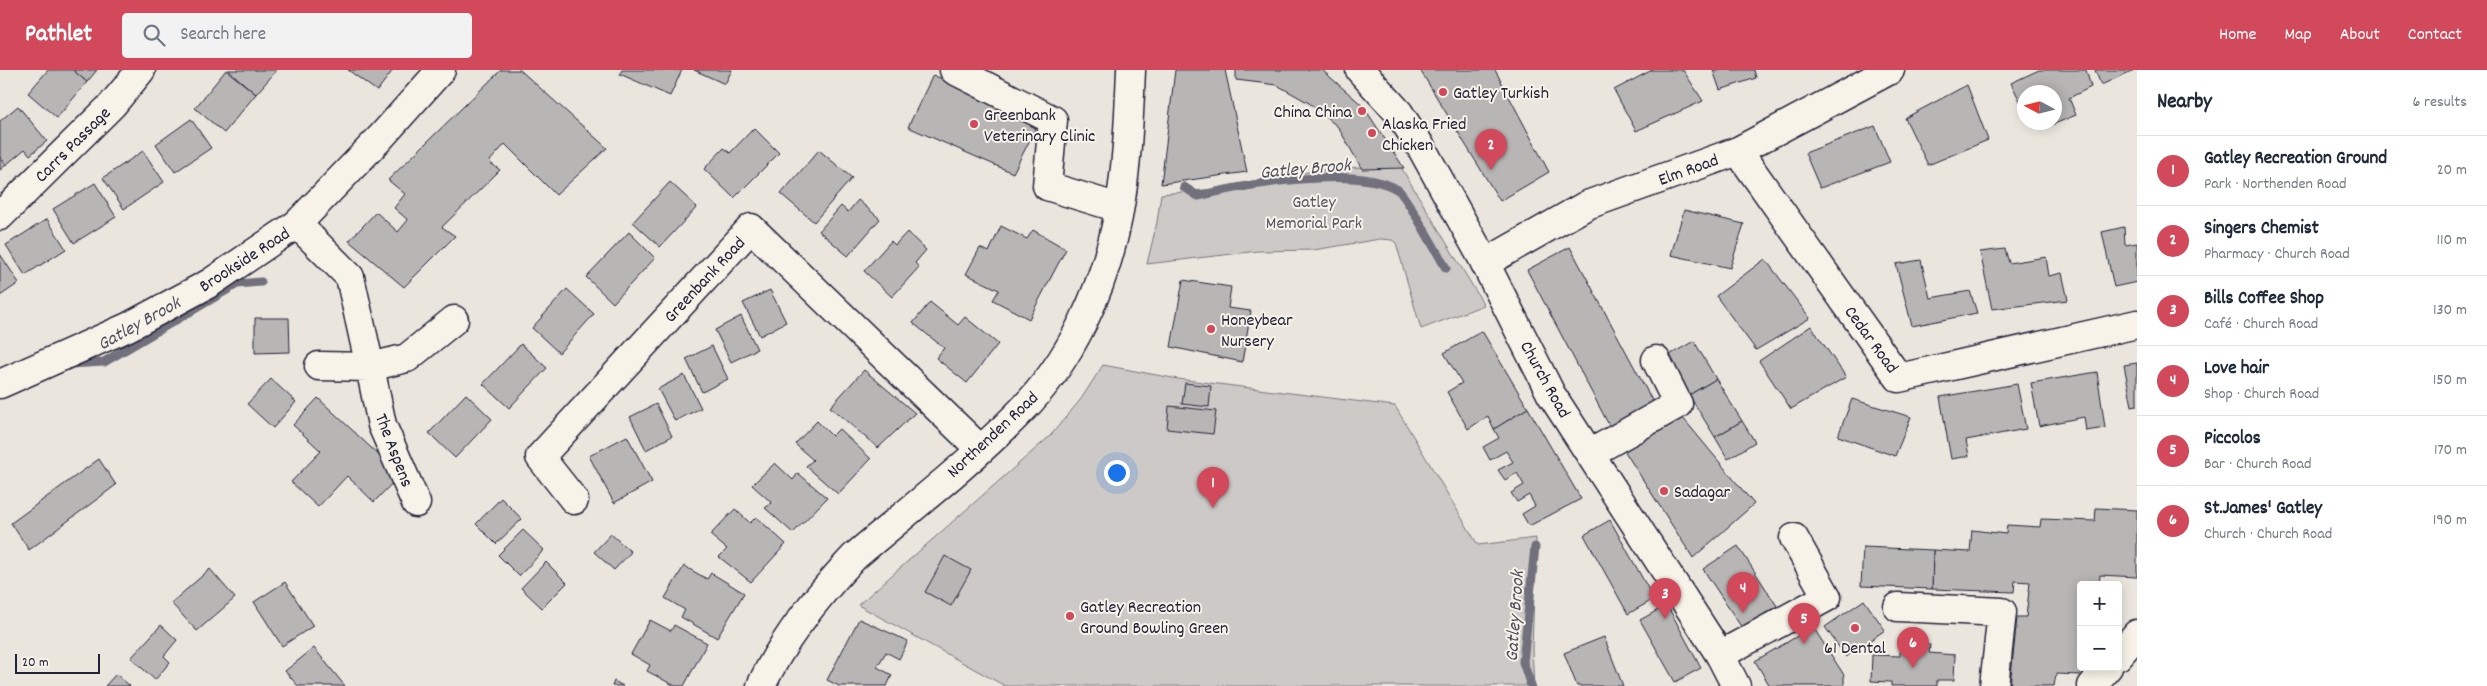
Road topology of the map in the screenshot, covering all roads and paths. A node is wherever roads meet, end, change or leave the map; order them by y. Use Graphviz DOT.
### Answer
graph roads {
  1 [pos="141,70"];
  2 [pos="441,70"];
  3 [pos="954,70"];
  4 [pos="1131,70"];
  5 [pos="1360,70"];
  6 [pos="1890,70"];
  7 [pos="1738,151"];
  8 [pos="1119,208"];
  9 [pos="0,216"];
  10 [pos="297,224"];
  11 [pos="1485,263"];
  12 [pos="454,320"];
  13 [pos="2137,324"];
  14 [pos="1656,360"];
  15 [pos="318,366"];
  16 [pos="370,367"];
  17 [pos="0,384"];
  18 [pos="980,449"];
  19 [pos="1590,453"];
  20 [pos="574,500"];
  21 [pos="416,503"];
  22 [pos="1794,538"];
  23 [pos="1898,607"];
  24 [pos="2137,634"];
  25 [pos="2122,651"];
  26 [pos="1720,656"];
  27 [pos="2105,671"];
  28 [pos="760,686"];
  29 [pos="1736,686"];
  30 [pos="1994,686"];
  31 [pos="2092,686"];
  1 -- 9 [label="street, Carrs Passage"];
  2 -- 10 [label="street, Brookside Road"];
  3 -- 8 [label="street"];
  4 -- 8 [label="street, Northenden Road"];
  5 -- 11 [label="street, Church Road"];
  6 -- 7 [label="street, Elm Road"];
  7 -- 11 [label="street, Elm Road"];
  7 -- 13 [label="street, Cedar Road"];
  8 -- 18 [label="street, Northenden Road"];
  10 -- 16 [label="street, The Aspens"];
  10 -- 17 [label="street, Brookside Road"];
  11 -- 19 [label="street, Church Road"];
  12 -- 16 [label="street"];
  14 -- 19 [label="street"];
  15 -- 16 [label="street"];
  16 -- 21 [label="street, The Aspens"];
  18 -- 20 [label="street, Greenbank Road"];
  18 -- 28 [label="street, Northenden Road"];
  19 -- 26 [label="street, Church Road"];
  22 -- 26 [label="street"];
  23 -- 30 [label="street"];
  24 -- 25 [label="street"];
  26 -- 29 [label="street, Church Road"];
  27 -- 31 [label="street"];
}
